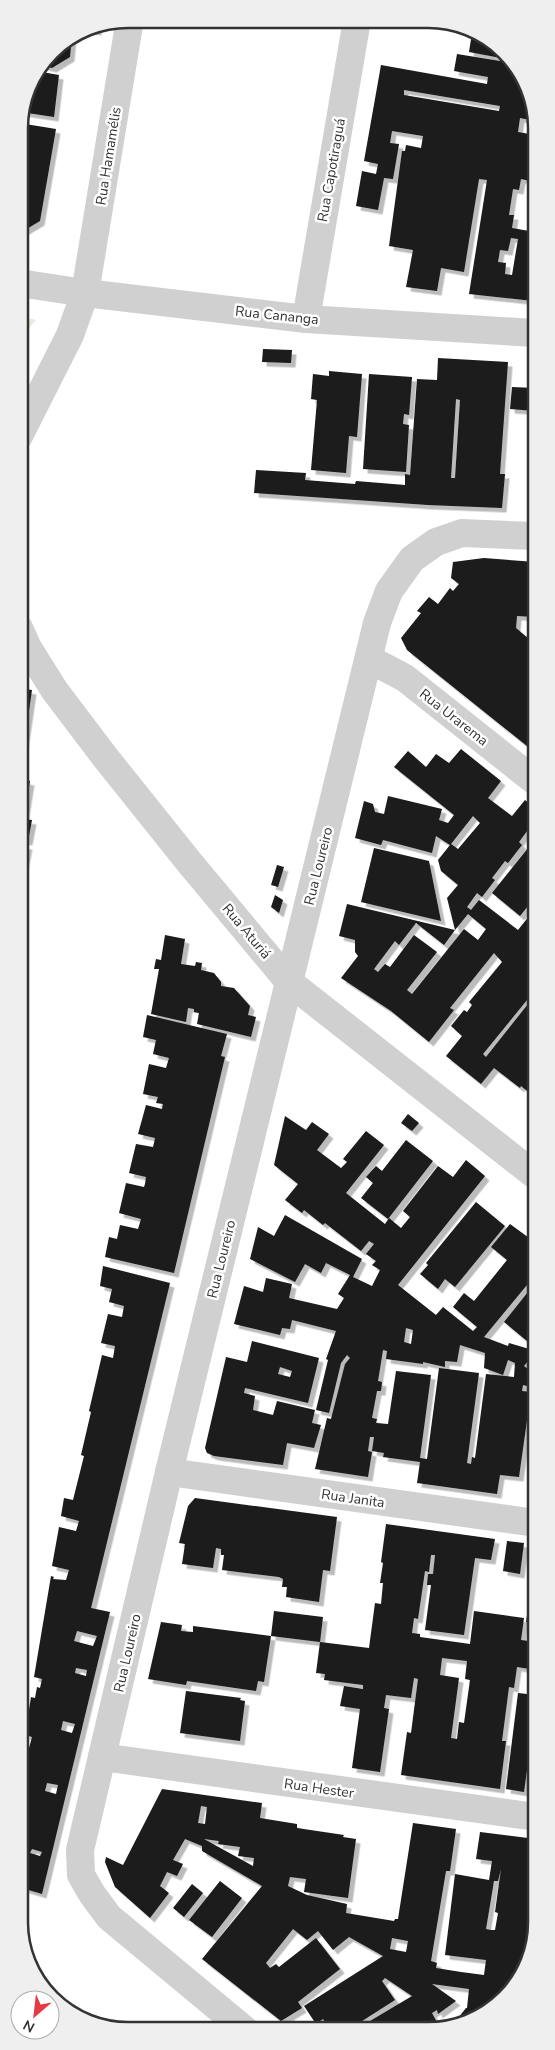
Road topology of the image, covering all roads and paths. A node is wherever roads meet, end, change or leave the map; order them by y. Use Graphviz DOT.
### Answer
graph roads {
  1 [pos="129,28"];
  2 [pos="356,28"];
  3 [pos="28,284"];
  4 [pos="85,293"];
  5 [pos="306,319"];
  6 [pos="528,333"];
  7 [pos="28,417"];
  8 [pos="528,536"];
  9 [pos="28,648"];
  10 [pos="368,659"];
  11 [pos="528,775"];
  12 [pos="289,982"];
  13 [pos="527,1169"];
  14 [pos="169,1472"];
  15 [pos="527,1523"];
  16 [pos="102,1757"];
  17 [pos="527,1817"];
  18 [pos="235,2022"];
  1 -- 4 [label="street, Rua Hamamélis"];
  2 -- 5 [label="street, Rua Capotiraguá"];
  3 -- 4 [label="street, Rua Cananga"];
  4 -- 5 [label="street, Rua Cananga"];
  4 -- 7 [label="street, Rua Hamamélis"];
  5 -- 6 [label="street, Rua Cananga"];
  8 -- 10 [label="street, Rua Loureiro"];
  9 -- 12 [label="street, Rua Aturiá"];
  10 -- 11 [label="street, Rua Urarema"];
  10 -- 12 [label="street, Rua Loureiro"];
  12 -- 13 [label="street, Rua Aturiá"];
  12 -- 14 [label="street, Rua Loureiro"];
  14 -- 15 [label="street, Rua Janita"];
  14 -- 16 [label="street, Rua Loureiro"];
  16 -- 17 [label="street, Rua Hester"];
  16 -- 18 [label="street, Rua Loureiro"];
}
